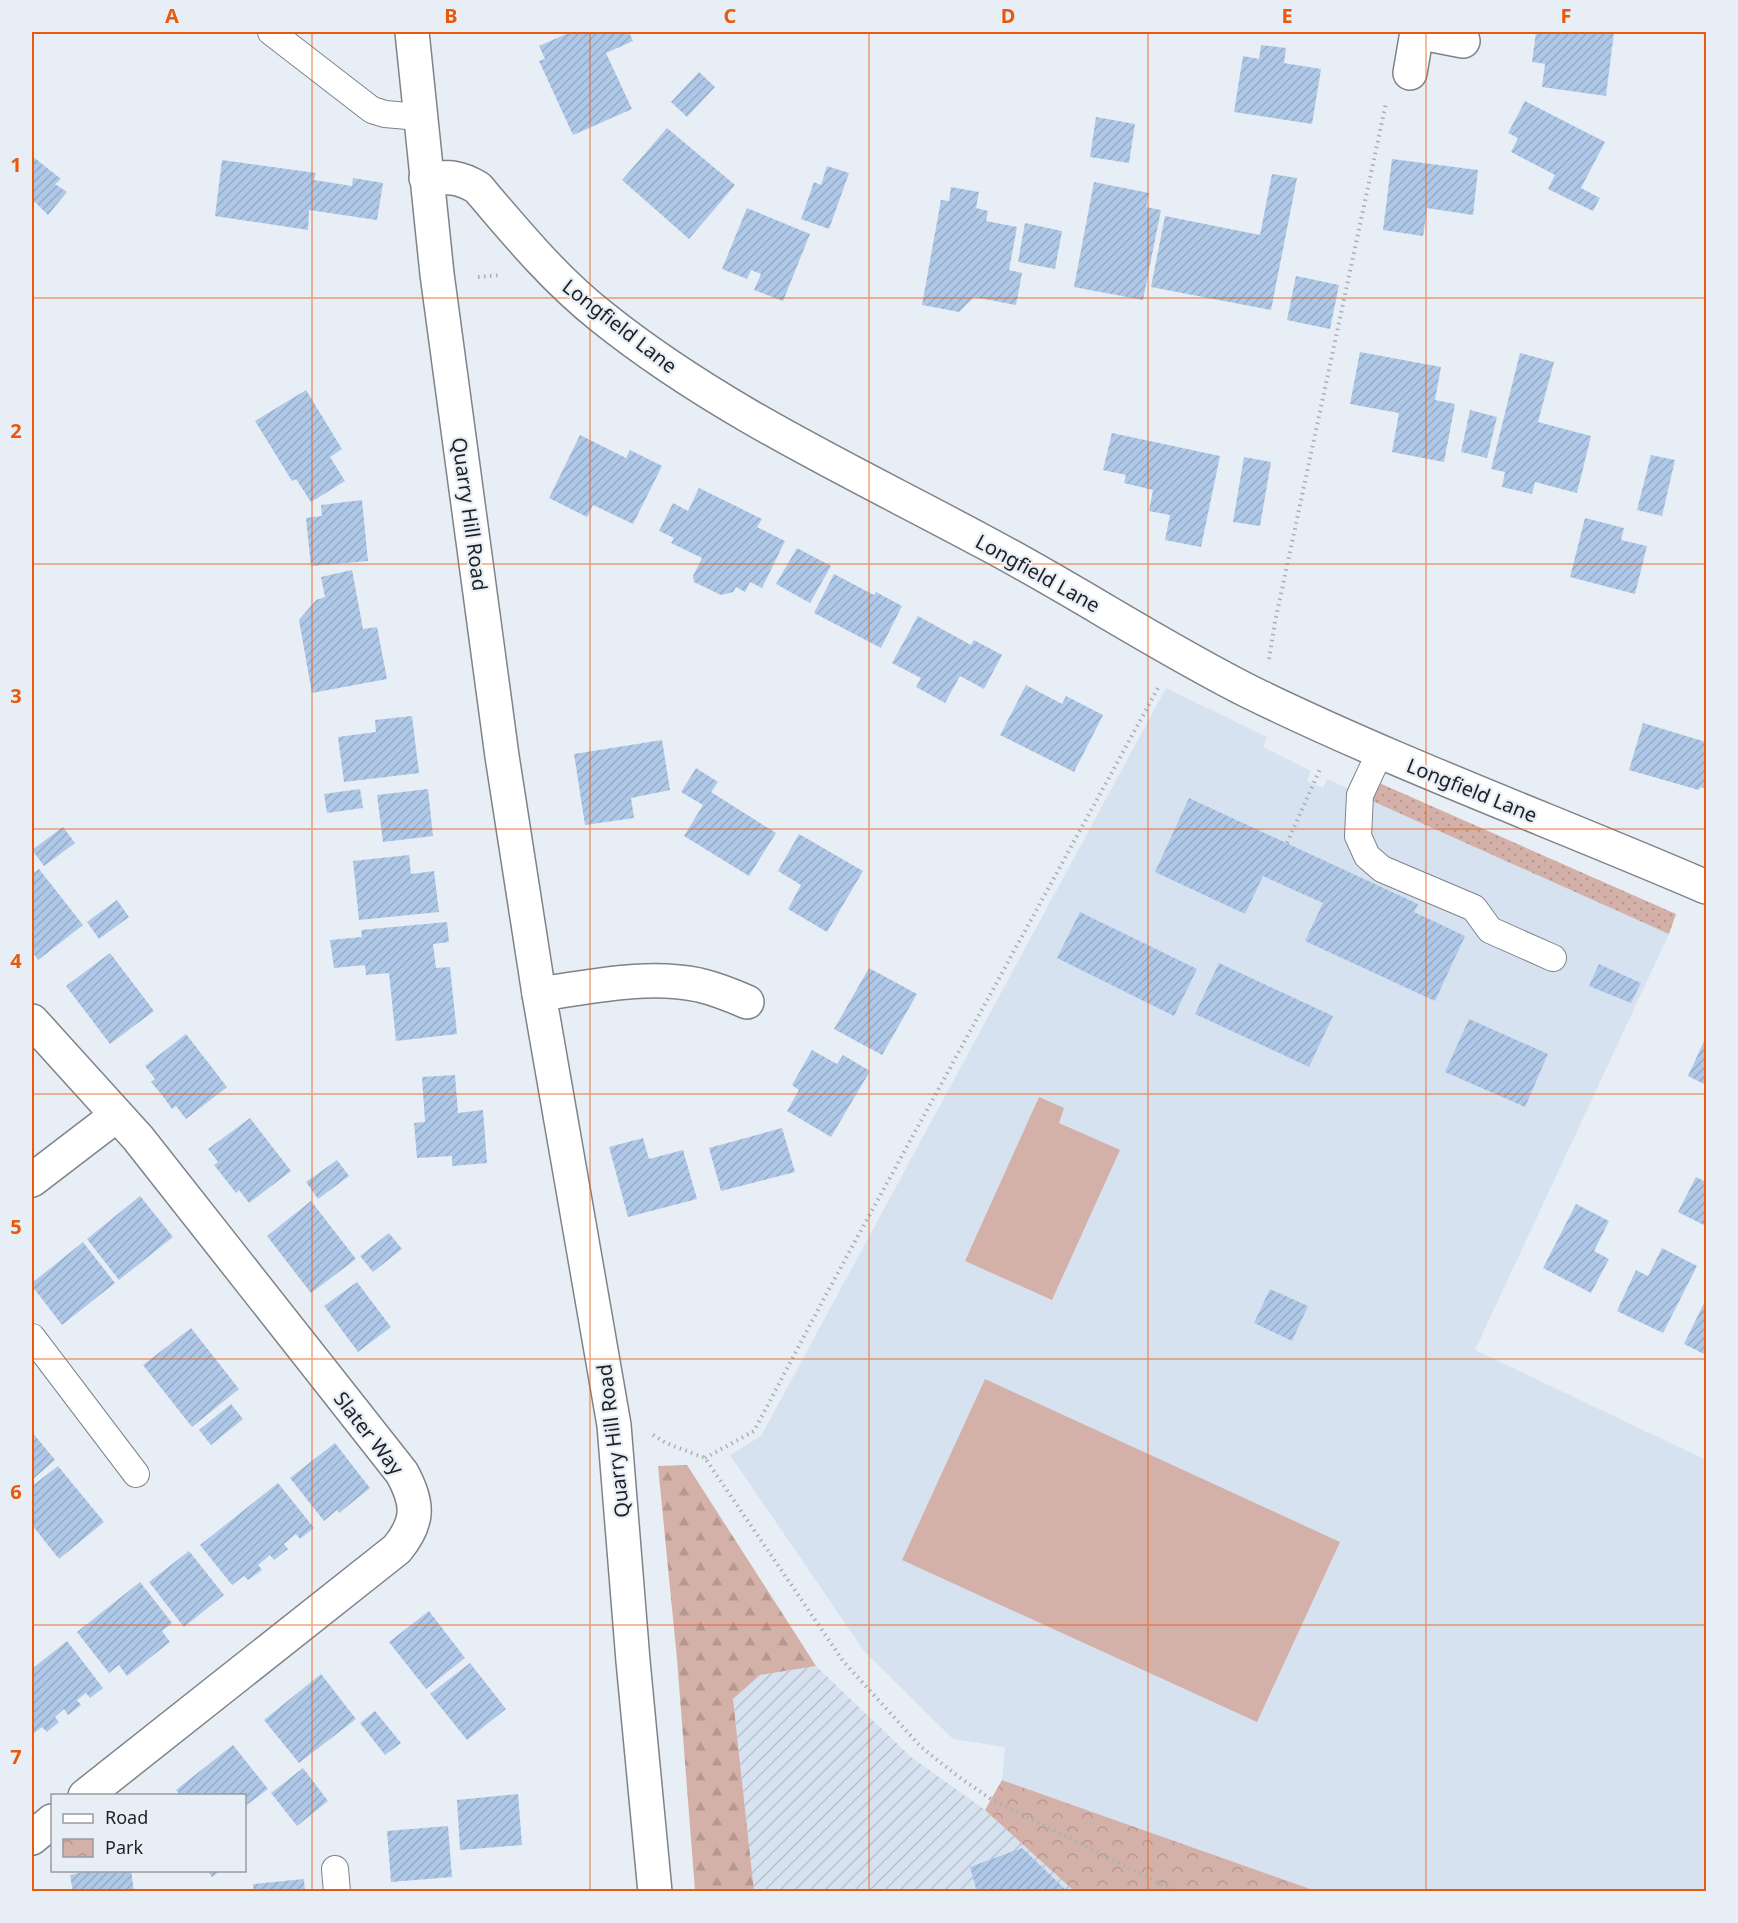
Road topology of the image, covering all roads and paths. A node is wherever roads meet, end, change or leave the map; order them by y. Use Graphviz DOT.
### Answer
graph roads {
  1 [pos="271,32"];
  2 [pos="412,32"];
  3 [pos="1417,32"];
  4 [pos="1463,41"];
  5 [pos="1399,84"];
  6 [pos="419,117"];
  7 [pos="426,178"];
  8 [pos="503,274"];
  9 [pos="480,277"];
  10 [pos="1268,664"];
  11 [pos="1159,686"];
  12 [pos="1380,752"];
  13 [pos="1318,774"];
  14 [pos="1287,843"];
  15 [pos="1707,887"];
  16 [pos="1553,958"];
  17 [pos="539,994"];
  18 [pos="747,1002"];
  19 [pos="32,1021"];
  20 [pos="117,1115"];
  21 [pos="32,1180"];
  22 [pos="32,1337"];
  23 [pos="647,1428"];
  24 [pos="705,1458"];
  25 [pos="136,1474"];
  26 [pos="88,1794"];
  27 [pos="51,1822"];
  28 [pos="32,1838"];
  29 [pos="655,1892"];
  30 [pos="1180,1892"];
  1 -- 6 [label="lane"];
  2 -- 6 [label="street, Quarry Hill Road"];
  3 -- 4 [label="street"];
  3 -- 5 [label="street"];
  5 -- 10 [label="path"];
  6 -- 7 [label="street, Quarry Hill Road"];
  7 -- 12 [label="street, Longfield Lane"];
  7 -- 17 [label="street, Quarry Hill Road"];
  8 -- 9 [label="path"];
  11 -- 24 [label="path"];
  12 -- 15 [label="street, Longfield Lane"];
  12 -- 16 [label="lane"];
  13 -- 14 [label="path"];
  17 -- 18 [label="street"];
  17 -- 29 [label="street, Quarry Hill Road"];
  19 -- 20 [label="street, Slater Way"];
  20 -- 21 [label="street"];
  20 -- 26 [label="street, Slater Way"];
  22 -- 25 [label="lane"];
  23 -- 24 [label="path"];
  24 -- 30 [label="path"];
  27 -- 28 [label="street"];
}
